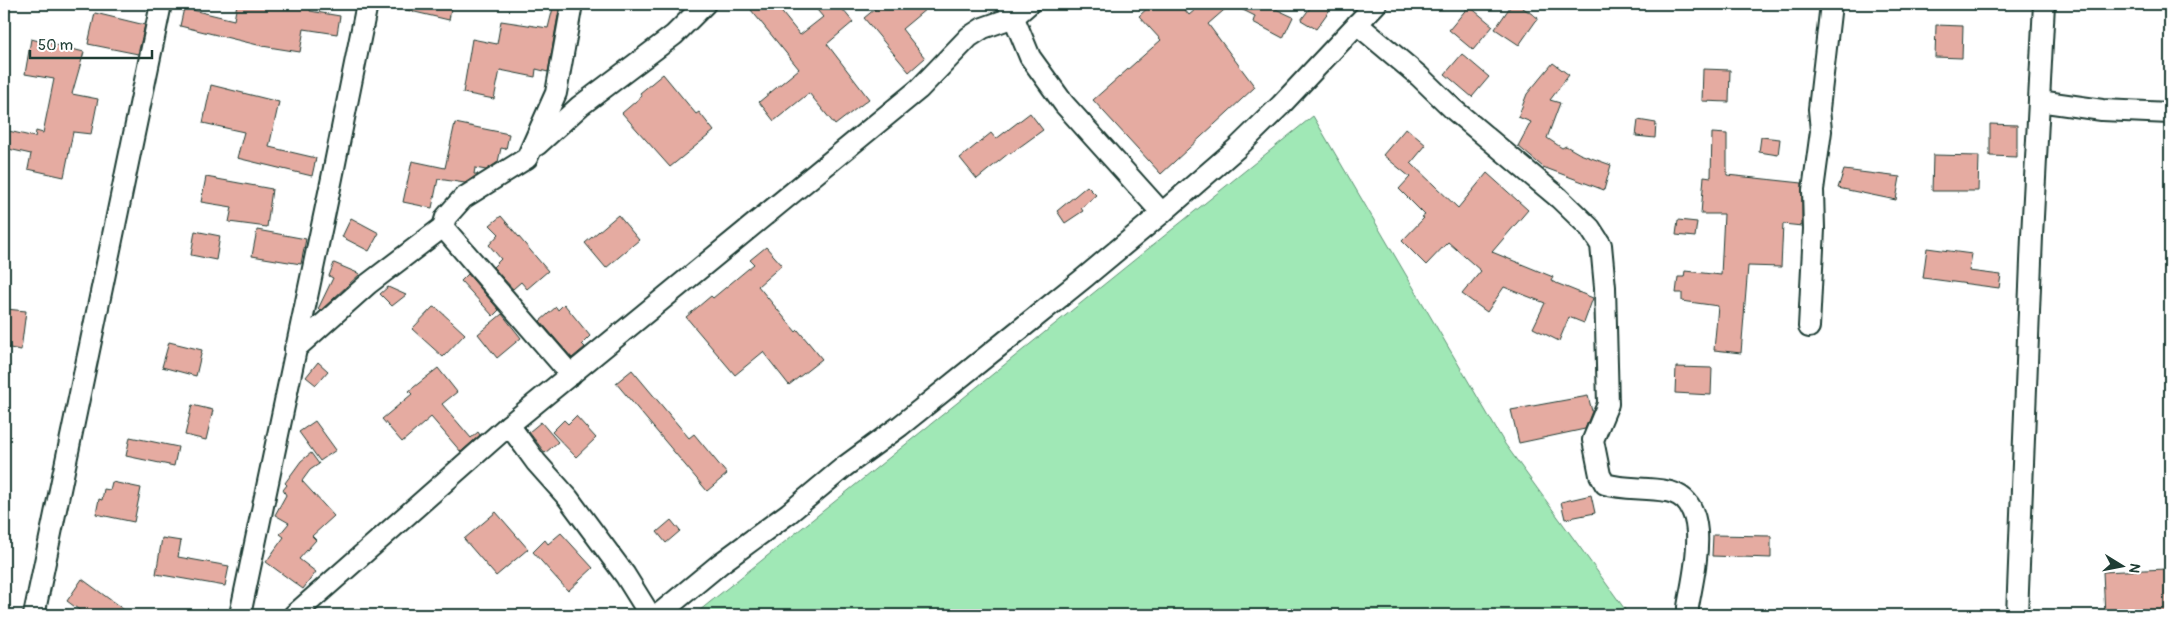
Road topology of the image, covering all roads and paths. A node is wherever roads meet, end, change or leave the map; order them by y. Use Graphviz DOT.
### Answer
graph roads {
  1 [pos="161,4"];
  2 [pos="367,4"];
  3 [pos="572,4"];
  4 [pos="705,4"];
  5 [pos="1376,4"];
  6 [pos="1831,4"];
  7 [pos="2044,4"];
  8 [pos="1017,8"];
  9 [pos="1358,24"];
  10 [pos="556,93"];
  11 [pos="2039,101"];
  12 [pos="576,110"];
  13 [pos="2170,113"];
  14 [pos="530,152"];
  15 [pos="1162,212"];
  16 [pos="443,227"];
  17 [pos="1808,327"];
  18 [pos="295,349"];
  19 [pos="571,375"];
  20 [pos="509,425"];
  21 [pos="34,615"];
  22 [pos="240,615"];
  23 [pos="294,615"];
  24 [pos="650,615"];
  25 [pos="658,615"];
  26 [pos="1688,615"];
  27 [pos="2017,615"];
  1 -- 21 [label="street"];
  2 -- 18 [label="street"];
  3 -- 10 [label="street"];
  4 -- 12 [label="street"];
  5 -- 9 [label="street"];
  6 -- 17 [label="street"];
  7 -- 11 [label="street"];
  8 -- 15 [label="street"];
  8 -- 19 [label="street"];
  9 -- 15 [label="street"];
  9 -- 26 [label="street"];
  10 -- 12 [label="street"];
  10 -- 14 [label="street"];
  11 -- 13 [label="street"];
  11 -- 27 [label="street"];
  12 -- 14 [label="street"];
  14 -- 16 [label="street"];
  15 -- 25 [label="street"];
  16 -- 18 [label="street"];
  16 -- 19 [label="street"];
  18 -- 22 [label="street"];
  19 -- 20 [label="street"];
  20 -- 23 [label="street"];
  20 -- 24 [label="street"];
}
